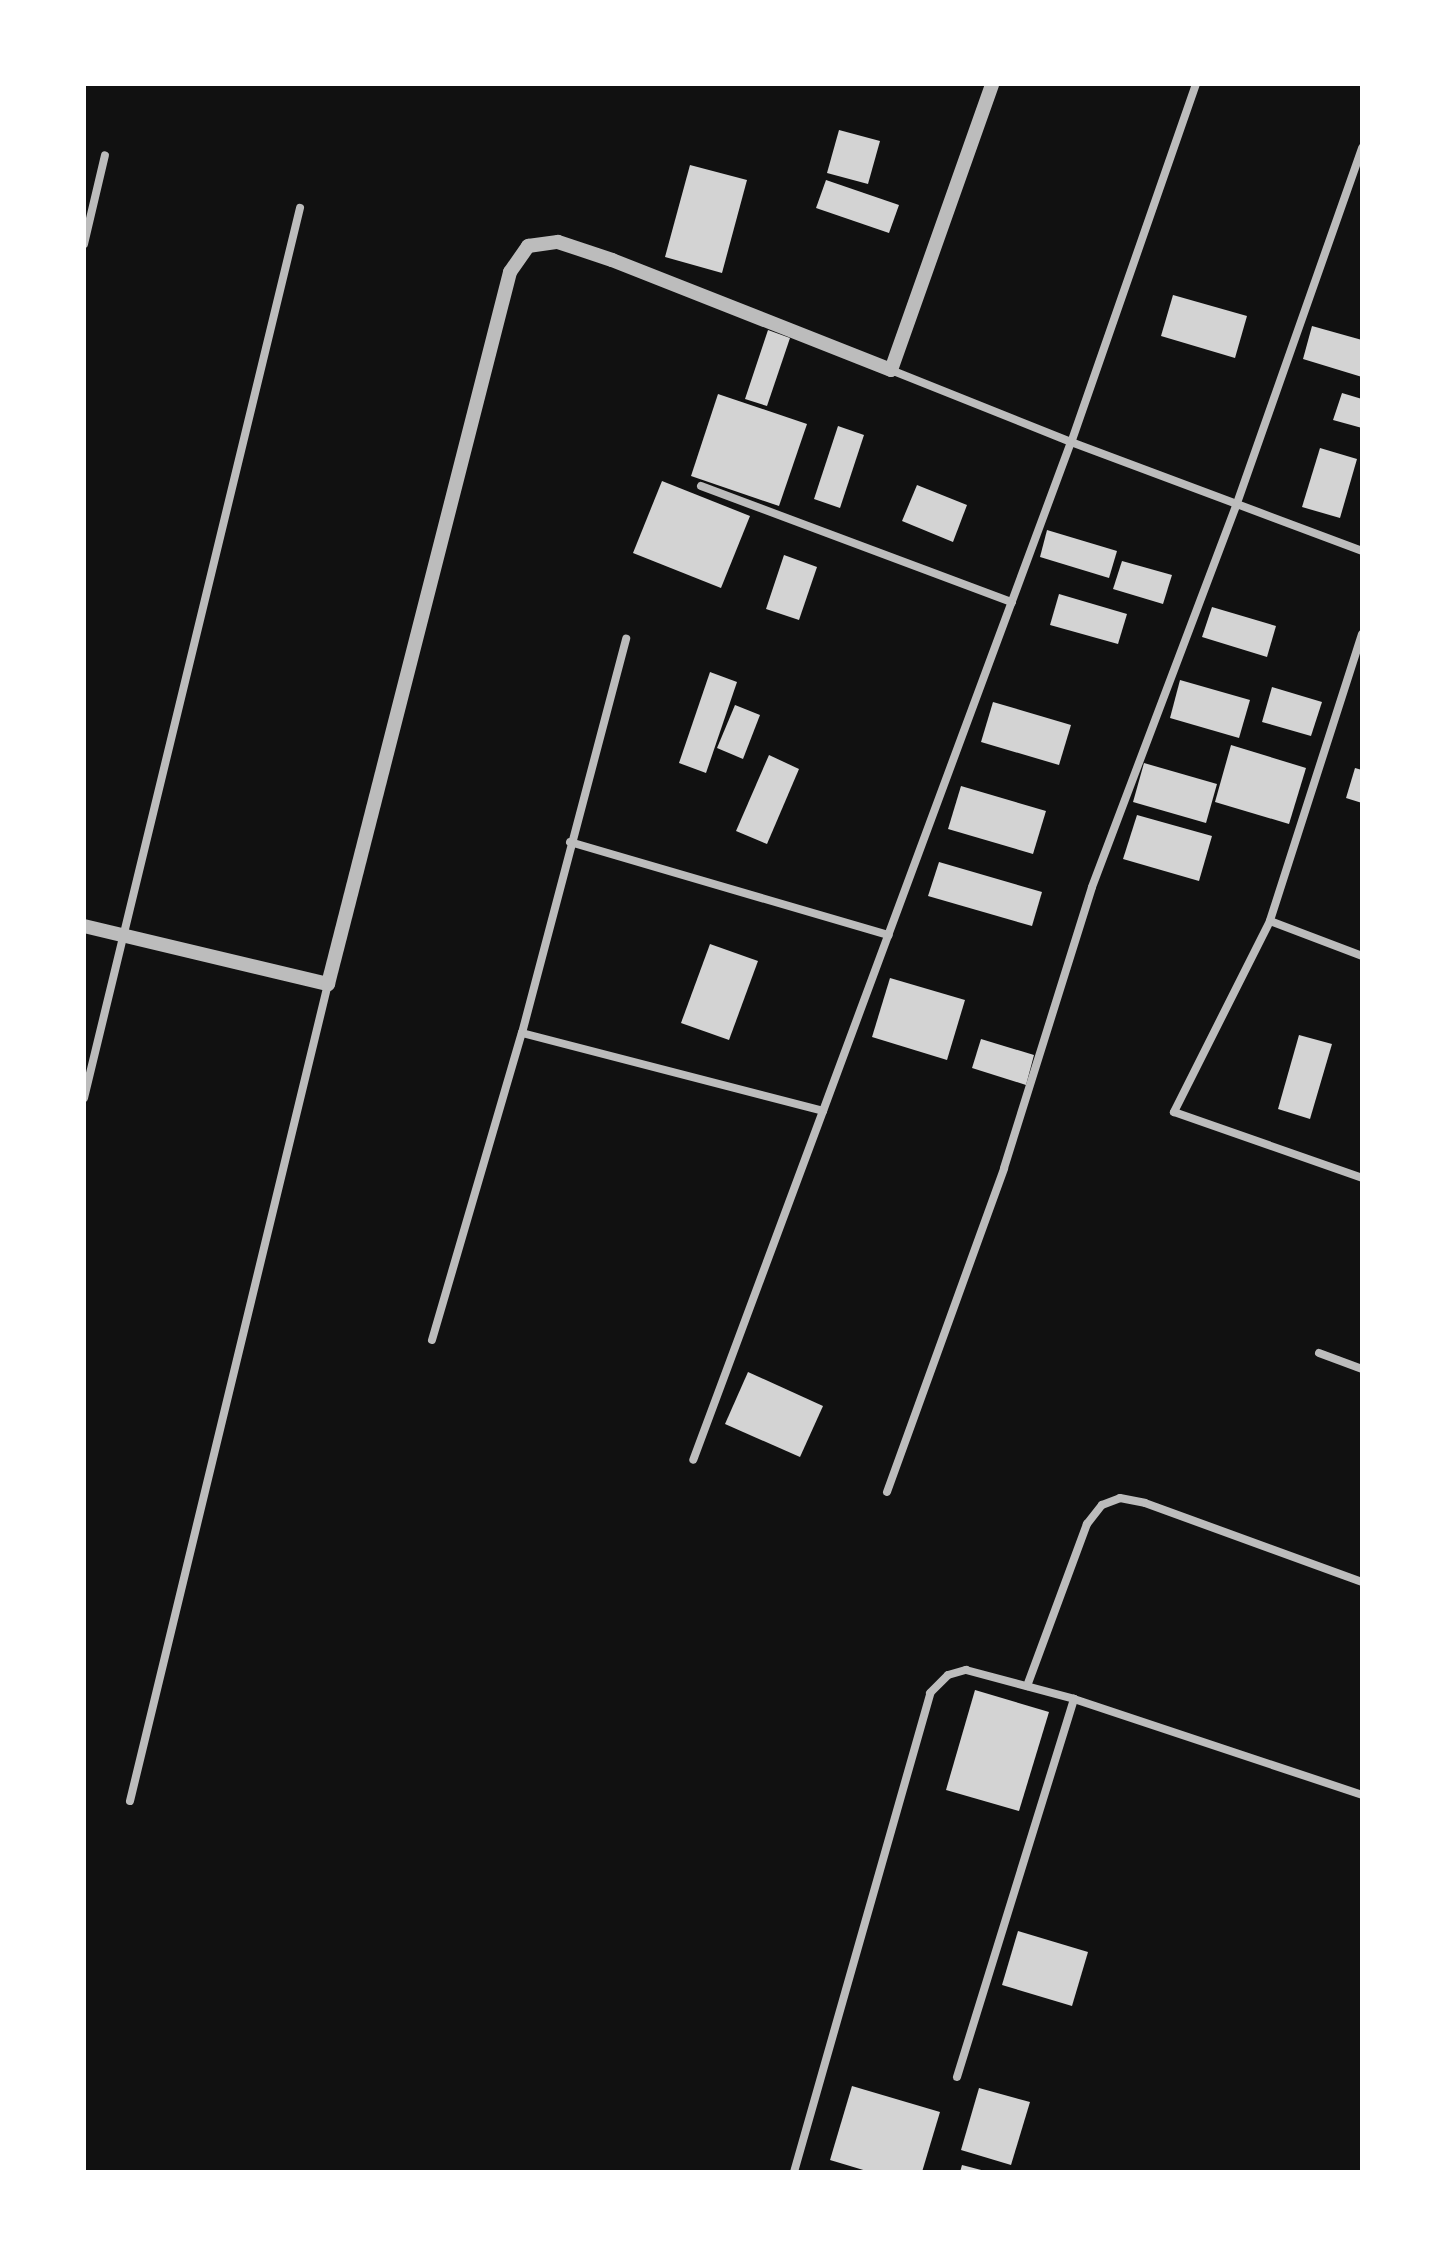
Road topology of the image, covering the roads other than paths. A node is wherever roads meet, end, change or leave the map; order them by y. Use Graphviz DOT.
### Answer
graph roads {
  1 [pos="992,84"];
  2 [pos="1196,84"];
  3 [pos="1362,148"];
  4 [pos="105,155"];
  5 [pos="300,208"];
  6 [pos="84,244"];
  7 [pos="891,370"];
  8 [pos="1071,442"];
  9 [pos="701,486"];
  10 [pos="1236,506"];
  11 [pos="1362,551"];
  12 [pos="1012,602"];
  13 [pos="1362,634"];
  14 [pos="626,638"];
  15 [pos="570,842"];
  16 [pos="1270,921"];
  17 [pos="84,926"];
  18 [pos="889,935"];
  19 [pos="124,936"];
  20 [pos="1362,956"];
  21 [pos="328,984"];
  22 [pos="522,1033"];
  23 [pos="84,1098"];
  24 [pos="823,1111"];
  25 [pos="1362,1178"];
  26 [pos="432,1340"];
  27 [pos="1319,1353"];
  28 [pos="1362,1369"];
  29 [pos="693,1460"];
  30 [pos="887,1492"];
  31 [pos="1362,1582"];
  32 [pos="1027,1686"];
  33 [pos="1074,1699"];
  34 [pos="1362,1795"];
  35 [pos="130,1801"];
  36 [pos="957,2077"];
  37 [pos="794,2172"];
  1 -- 7 [label="street"];
  2 -- 8 [label="street"];
  3 -- 10 [label="street"];
  4 -- 6 [label="street"];
  5 -- 19 [label="street"];
  7 -- 8 [label="street"];
  7 -- 21 [label="street"];
  8 -- 10 [label="street"];
  8 -- 12 [label="street"];
  9 -- 12 [label="street"];
  10 -- 11 [label="street"];
  10 -- 30 [label="street"];
  12 -- 18 [label="street"];
  13 -- 16 [label="street"];
  14 -- 15 [label="street"];
  15 -- 18 [label="street"];
  15 -- 22 [label="street"];
  16 -- 20 [label="street"];
  16 -- 25 [label="street"];
  17 -- 19 [label="street"];
  18 -- 24 [label="street"];
  19 -- 21 [label="street"];
  19 -- 23 [label="street"];
  21 -- 35 [label="street"];
  22 -- 24 [label="street"];
  22 -- 26 [label="street"];
  24 -- 29 [label="street"];
  27 -- 28 [label="street"];
  31 -- 32 [label="street"];
  32 -- 33 [label="street"];
  32 -- 37 [label="street"];
  33 -- 34 [label="street"];
  33 -- 36 [label="street"];
}
